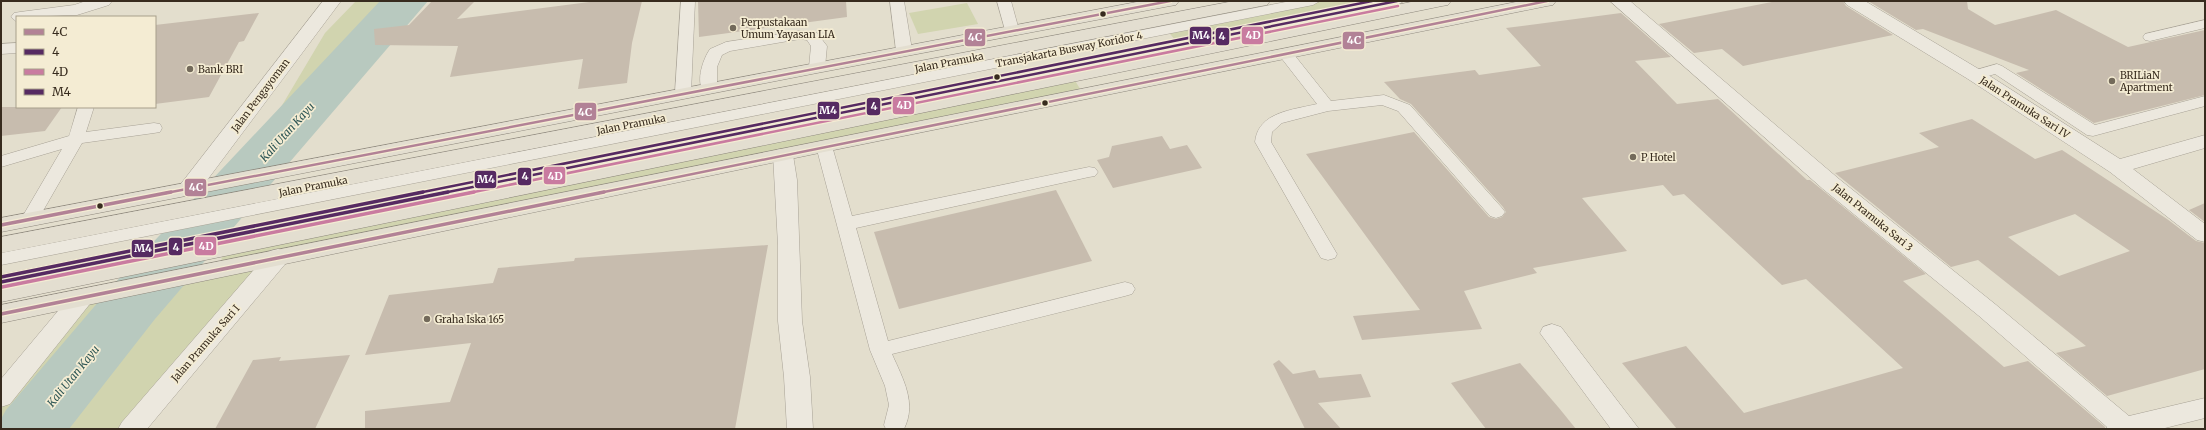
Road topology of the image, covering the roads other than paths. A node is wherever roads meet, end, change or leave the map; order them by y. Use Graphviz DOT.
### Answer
graph roads {
  1 [pos="103,1"];
  2 [pos="332,1"];
  3 [pos="688,1"];
  4 [pos="898,1"];
  5 [pos="1004,1"];
  6 [pos="1170,1"];
  7 [pos="1261,1"];
  8 [pos="1313,1"];
  9 [pos="1397,1"];
  10 [pos="1442,1"];
  11 [pos="1547,1"];
  12 [pos="1619,1"];
  13 [pos="1853,1"];
  14 [pos="28,16"];
  15 [pos="16,17"];
  16 [pos="1,20"];
  17 [pos="2205,24"];
  18 [pos="1012,30"];
  19 [pos="1061,30"];
  20 [pos="2150,37"];
  21 [pos="16,48"];
  22 [pos="1,49"];
  23 [pos="904,50"];
  24 [pos="1287,55"];
  25 [pos="817,67"];
  26 [pos="1975,75"];
  27 [pos="709,88"];
  28 [pos="683,94"];
  29 [pos="2205,101"];
  30 [pos="1327,106"];
  31 [pos="86,108"];
  32 [pos="154,128"];
  33 [pos="76,139"];
  34 [pos="2205,141"];
  35 [pos="824,146"];
  36 [pos="783,155"];
  37 [pos="1,162"];
  38 [pos="2117,167"];
  39 [pos="1089,172"];
  40 [pos="188,190"];
  41 [pos="439,204"];
  42 [pos="1496,212"];
  43 [pos="30,219"];
  44 [pos="845,224"];
  45 [pos="1,225"];
  46 [pos="398,234"];
  47 [pos="2205,235"];
  48 [pos="1,246"];
  49 [pos="1328,254"];
  50 [pos="278,257"];
  51 [pos="1,259"];
  52 [pos="118,263"];
  53 [pos="1,282"];
  54 [pos="1125,289"];
  55 [pos="1,294"];
  56 [pos="91,296"];
  57 [pos="1,314"];
  58 [pos="1552,333"];
  59 [pos="880,350"];
  60 [pos="1,397"];
  61 [pos="2205,408"];
  62 [pos="896,425"];
  63 [pos="2120,428"];
  64 [pos="131,429"];
  65 [pos="800,429"];
  66 [pos="1626,429"];
  1 -- 14 [label="street"];
  2 -- 40 [label="street, Jalan Pengayoman"];
  3 -- 28 [label="lane"];
  4 -- 23 [label="lane"];
  5 -- 18 [label="lane"];
  6 -- 19 [label="main road, Jalan Pramuka"];
  7 -- 19 [label="main road, Jalan Pramuka"];
  8 -- 51 [label="lane, Transjakarta Busway Koridor 4"];
  9 -- 52 [label="lane, Transjakarta Busway Koridor 4"];
  10 -- 41 [label="main road"];
  11 -- 24 [label="main road"];
  12 -- 63 [label="street, Jalan Pramuka Sari 3"];
  13 -- 26 [label="street, Jalan Pramuka Sari IV"];
  15 -- 16 [label="street"];
  17 -- 20 [label="lane"];
  18 -- 19 [label="main road, Jalan Pramuka"];
  18 -- 23 [label="main road, Jalan Pramuka"];
  19 -- 48 [label="main road, Jalan Pramuka"];
  21 -- 22 [label="lane"];
  23 -- 25 [label="main road, Jalan Pramuka"];
  24 -- 30 [label="lane"];
  24 -- 35 [label="main road"];
  25 -- 27 [label="main road, Jalan Pramuka"];
  25 -- 27 [label="lane"];
  26 -- 29 [label="lane"];
  26 -- 38 [label="street, Jalan Pramuka Sari IV"];
  27 -- 28 [label="main road, Jalan Pramuka"];
  28 -- 40 [label="main road, Jalan Pramuka"];
  30 -- 42 [label="lane"];
  30 -- 49 [label="lane"];
  31 -- 33 [label="lane"];
  32 -- 33 [label="lane"];
  33 -- 37 [label="lane"];
  33 -- 43 [label="lane"];
  34 -- 38 [label="street"];
  35 -- 36 [label="main road"];
  35 -- 44 [label="lane"];
  36 -- 46 [label="main road"];
  36 -- 65 [label="street"];
  38 -- 47 [label="street, Jalan Pramuka Sari IV"];
  39 -- 44 [label="lane"];
  40 -- 43 [label="main road, Jalan Pramuka"];
  41 -- 46 [label="main road"];
  41 -- 52 [label="main road"];
  43 -- 45 [label="main road, Jalan Pramuka"];
  44 -- 59 [label="lane"];
  46 -- 50 [label="main road"];
  50 -- 56 [label="main road"];
  50 -- 64 [label="street, Jalan Pramuka Sari I"];
  52 -- 53 [label="lane, Transjakarta Busway Koridor 4"];
  52 -- 55 [label="main road"];
  54 -- 59 [label="lane"];
  56 -- 57 [label="main road"];
  56 -- 60 [label="street"];
  58 -- 66 [label="street"];
  59 -- 62 [label="lane"];
  61 -- 63 [label="street"];
}
